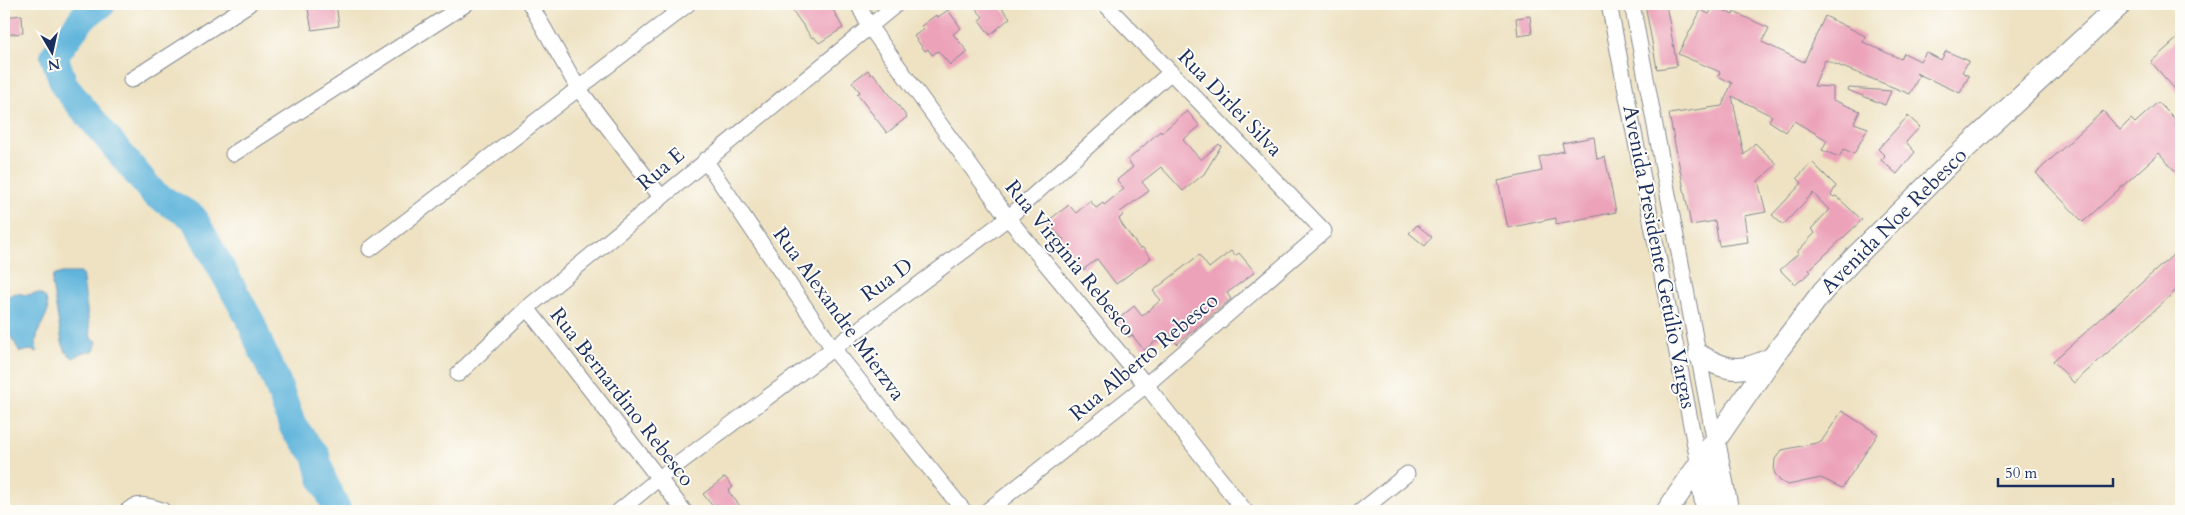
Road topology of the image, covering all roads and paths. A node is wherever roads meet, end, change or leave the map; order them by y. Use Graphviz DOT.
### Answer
graph roads {
  1 [pos="249,4"];
  2 [pos="466,4"];
  3 [pos="530,4"];
  4 [pos="688,4"];
  5 [pos="858,4"];
  6 [pos="897,4"];
  7 [pos="1105,4"];
  8 [pos="1609,4"];
  9 [pos="1632,4"];
  10 [pos="2121,4"];
  11 [pos="869,26"];
  12 [pos="1171,72"];
  13 [pos="131,80"];
  14 [pos="578,88"];
  15 [pos="1656,128"];
  16 [pos="1634,132"];
  17 [pos="233,154"];
  18 [pos="706,160"];
  19 [pos="661,197"];
  20 [pos="1008,218"];
  21 [pos="1324,231"];
  22 [pos="370,249"];
  23 [pos="527,308"];
  24 [pos="832,348"];
  25 [pos="1699,355"];
  26 [pos="1772,358"];
  27 [pos="458,374"];
  28 [pos="1146,385"];
  29 [pos="1715,443"];
  30 [pos="1699,466"];
  31 [pos="1407,474"];
  32 [pos="658,478"];
  33 [pos="162,510"];
  34 [pos="127,511"];
  35 [pos="619,511"];
  36 [pos="684,511"];
  37 [pos="964,511"];
  38 [pos="987,511"];
  39 [pos="1245,511"];
  40 [pos="1361,511"];
  41 [pos="1668,511"];
  42 [pos="1707,511"];
  43 [pos="1728,511"];
  1 -- 13 [label="street"];
  2 -- 17 [label="street"];
  3 -- 14 [label="street"];
  4 -- 14 [label="street"];
  5 -- 11 [label="street, Rua Virginia Rebesco"];
  6 -- 11 [label="street, Rua E"];
  7 -- 12 [label="street, Rua Dirlei Silva"];
  8 -- 16 [label="street, Avenida Presidente Getúlio Vargas"];
  9 -- 15 [label="street, Avenida Presidente Getúlio Vargas"];
  10 -- 26 [label="main road, Avenida Noe Rebesco"];
  11 -- 18 [label="street, Rua E"];
  11 -- 20 [label="street, Rua Virginia Rebesco"];
  12 -- 20 [label="street, Rua D"];
  12 -- 21 [label="street, Rua Dirlei Silva"];
  14 -- 19 [label="street"];
  14 -- 22 [label="street"];
  15 -- 16 [label="street"];
  15 -- 25 [label="street, Avenida Presidente Getúlio Vargas"];
  16 -- 30 [label="street, Avenida Presidente Getúlio Vargas"];
  18 -- 19 [label="street, Rua E"];
  18 -- 24 [label="street, Rua Alexandre Mierzva"];
  19 -- 23 [label="street, Rua E"];
  20 -- 24 [label="street, Rua D"];
  20 -- 28 [label="street, Rua Virginia Rebesco"];
  21 -- 28 [label="street, Rua Alberto Rebesco"];
  23 -- 27 [label="street, Rua E"];
  23 -- 32 [label="street, Rua Bernardino Rebesco"];
  24 -- 32 [label="street, Rua D"];
  24 -- 37 [label="street, Rua Alexandre Mierzva"];
  25 -- 26 [label="main road"];
  25 -- 29 [label="street, Avenida Presidente Getúlio Vargas"];
  26 -- 29 [label="main road, Avenida Noe Rebesco"];
  28 -- 38 [label="street, Rua Alberto Rebesco"];
  28 -- 39 [label="street, Rua Virginia Rebesco"];
  29 -- 30 [label="main road, Avenida Noe Rebesco"];
  29 -- 43 [label="main road, Avenida Presidente Getúlio Vargas"];
  30 -- 41 [label="main road, Avenida Noe Rebesco"];
  30 -- 42 [label="main road, Avenida Presidente Getúlio Vargas"];
  31 -- 40 [label="street"];
  32 -- 35 [label="street, Rua D"];
  32 -- 36 [label="street, Rua Bernardino Rebesco"];
  33 -- 34 [label="street"];
}
